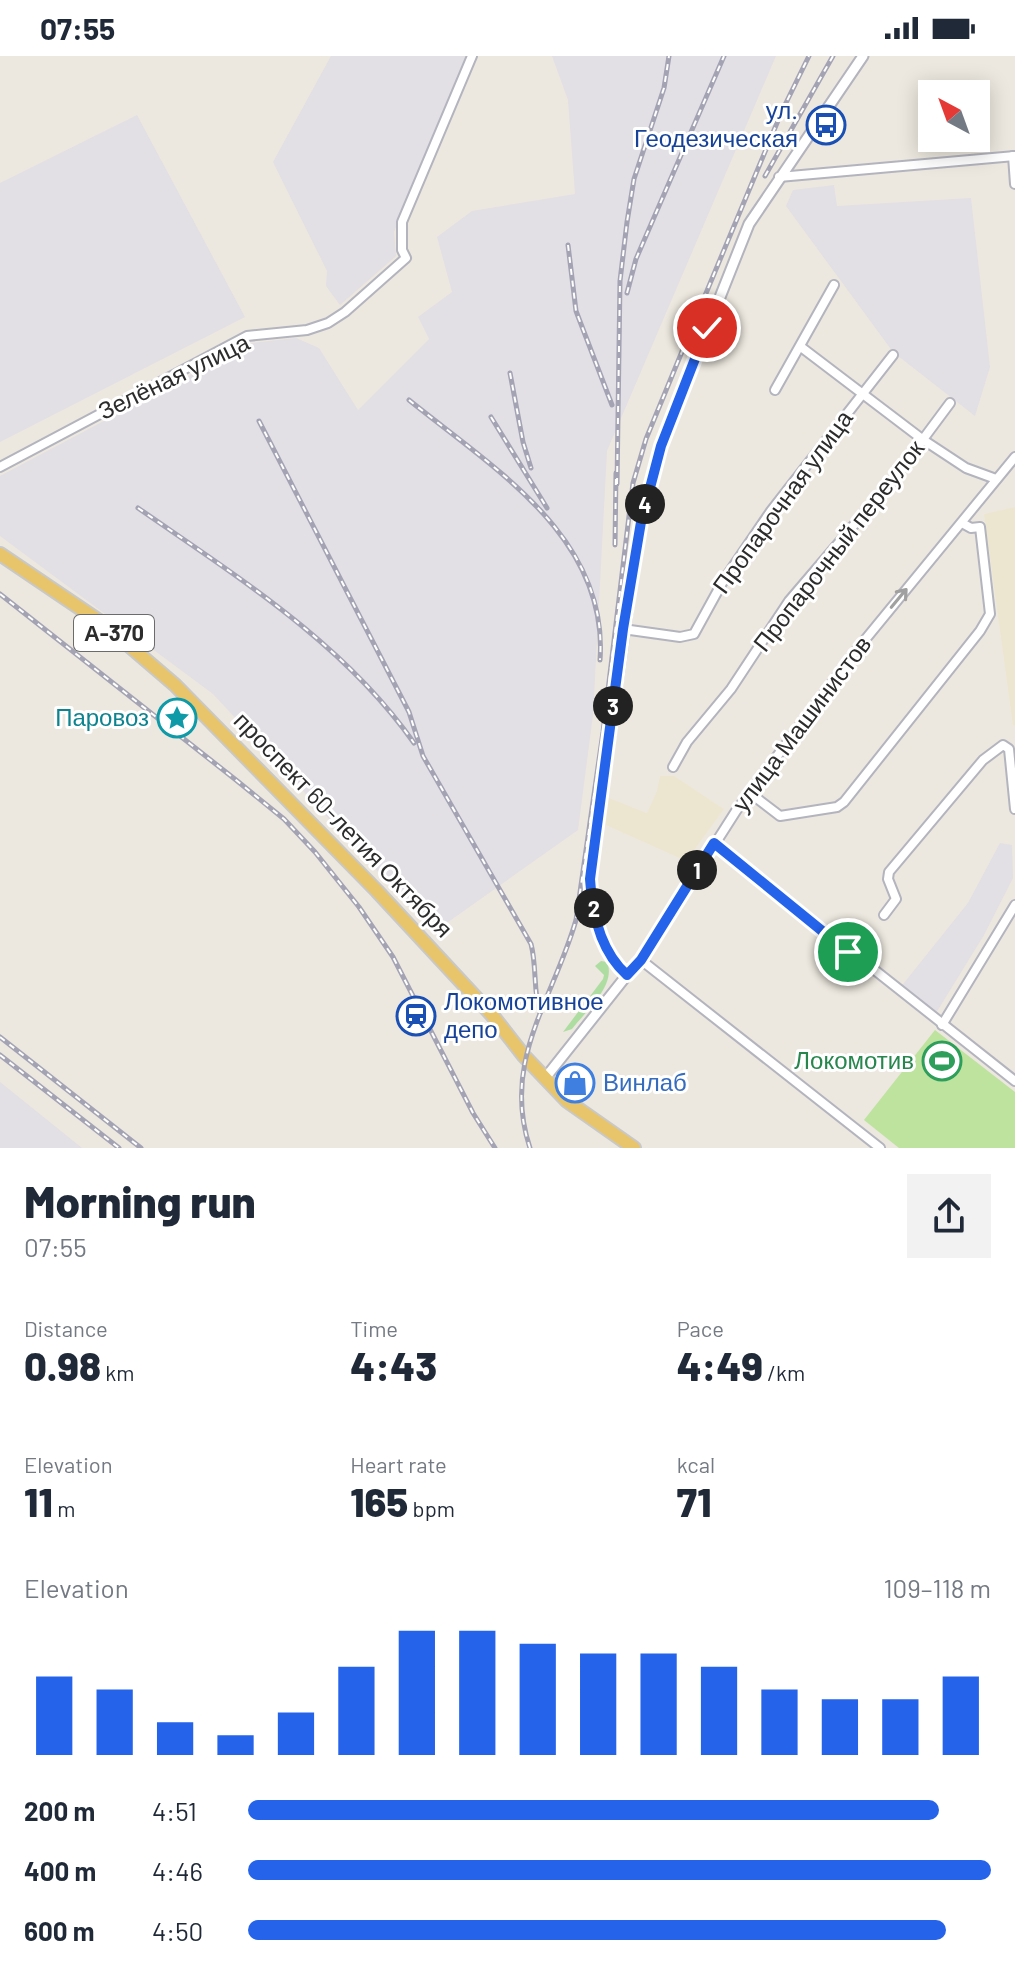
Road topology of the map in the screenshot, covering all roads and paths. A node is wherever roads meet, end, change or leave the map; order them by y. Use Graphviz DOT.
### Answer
graph roads {
  1 [pos="472,56"];
  2 [pos="863,56"];
  3 [pos="1014,156"];
  4 [pos="779,177"];
  5 [pos="1015,184"];
  6 [pos="834,285"];
  7 [pos="801,347"];
  8 [pos="893,355"];
  9 [pos="775,390"];
  10 [pos="862,395"];
  11 [pos="950,403"];
  12 [pos="922,439"];
  13 [pos="1015,457"];
  14 [pos="0,467"];
  15 [pos="996,479"];
  16 [pos="962,523"];
  17 [pos="0,554"];
  18 [pos="623,629"];
  19 [pos="673,767"];
  20 [pos="750,793"];
  21 [pos="1015,809"];
  22 [pos="714,843"];
  23 [pos="1015,905"];
  24 [pos="884,915"];
  25 [pos="641,960"];
  26 [pos="627,975"];
  27 [pos="942,1025"];
  28 [pos="546,1077"];
  29 [pos="1015,1081"];
  30 [pos="634,1148"];
  31 [pos="880,1148"];
  1 -- 14 [label="street, Зелёная улица"];
  2 -- 4 [label="street"];
  3 -- 4 [label="street"];
  3 -- 5 [label="street"];
  4 -- 18 [label="street"];
  6 -- 7 [label="street"];
  7 -- 9 [label="street"];
  7 -- 10 [label="street"];
  8 -- 10 [label="street, Пропарочная улица"];
  10 -- 12 [label="street"];
  10 -- 18 [label="street, Пропарочная улица"];
  11 -- 12 [label="street, Пропарочный переулок"];
  12 -- 15 [label="street"];
  12 -- 19 [label="street, Пропарочный переулок"];
  13 -- 15 [label="street, улица Машинистов"];
  15 -- 16 [label="street, улица Машинистов"];
  20 -- 16 [label="street, улица Машинистов, one-way"];
  16 -- 20 [label="street"];
  17 -- 28 [label="highway, проспект 60-летия Октября / А-370"];
  18 -- 26 [label="street"];
  20 -- 22 [label="street, улица Машинистов"];
  21 -- 24 [label="street"];
  22 -- 25 [label="street, улица Машинистов"];
  22 -- 27 [label="street"];
  23 -- 27 [label="street"];
  25 -- 26 [label="street, улица Машинистов"];
  25 -- 31 [label="street"];
  26 -- 28 [label="street, улица Машинистов"];
  27 -- 29 [label="street"];
  28 -- 30 [label="highway, проспект 60-летия Октября / А-370"];
}
